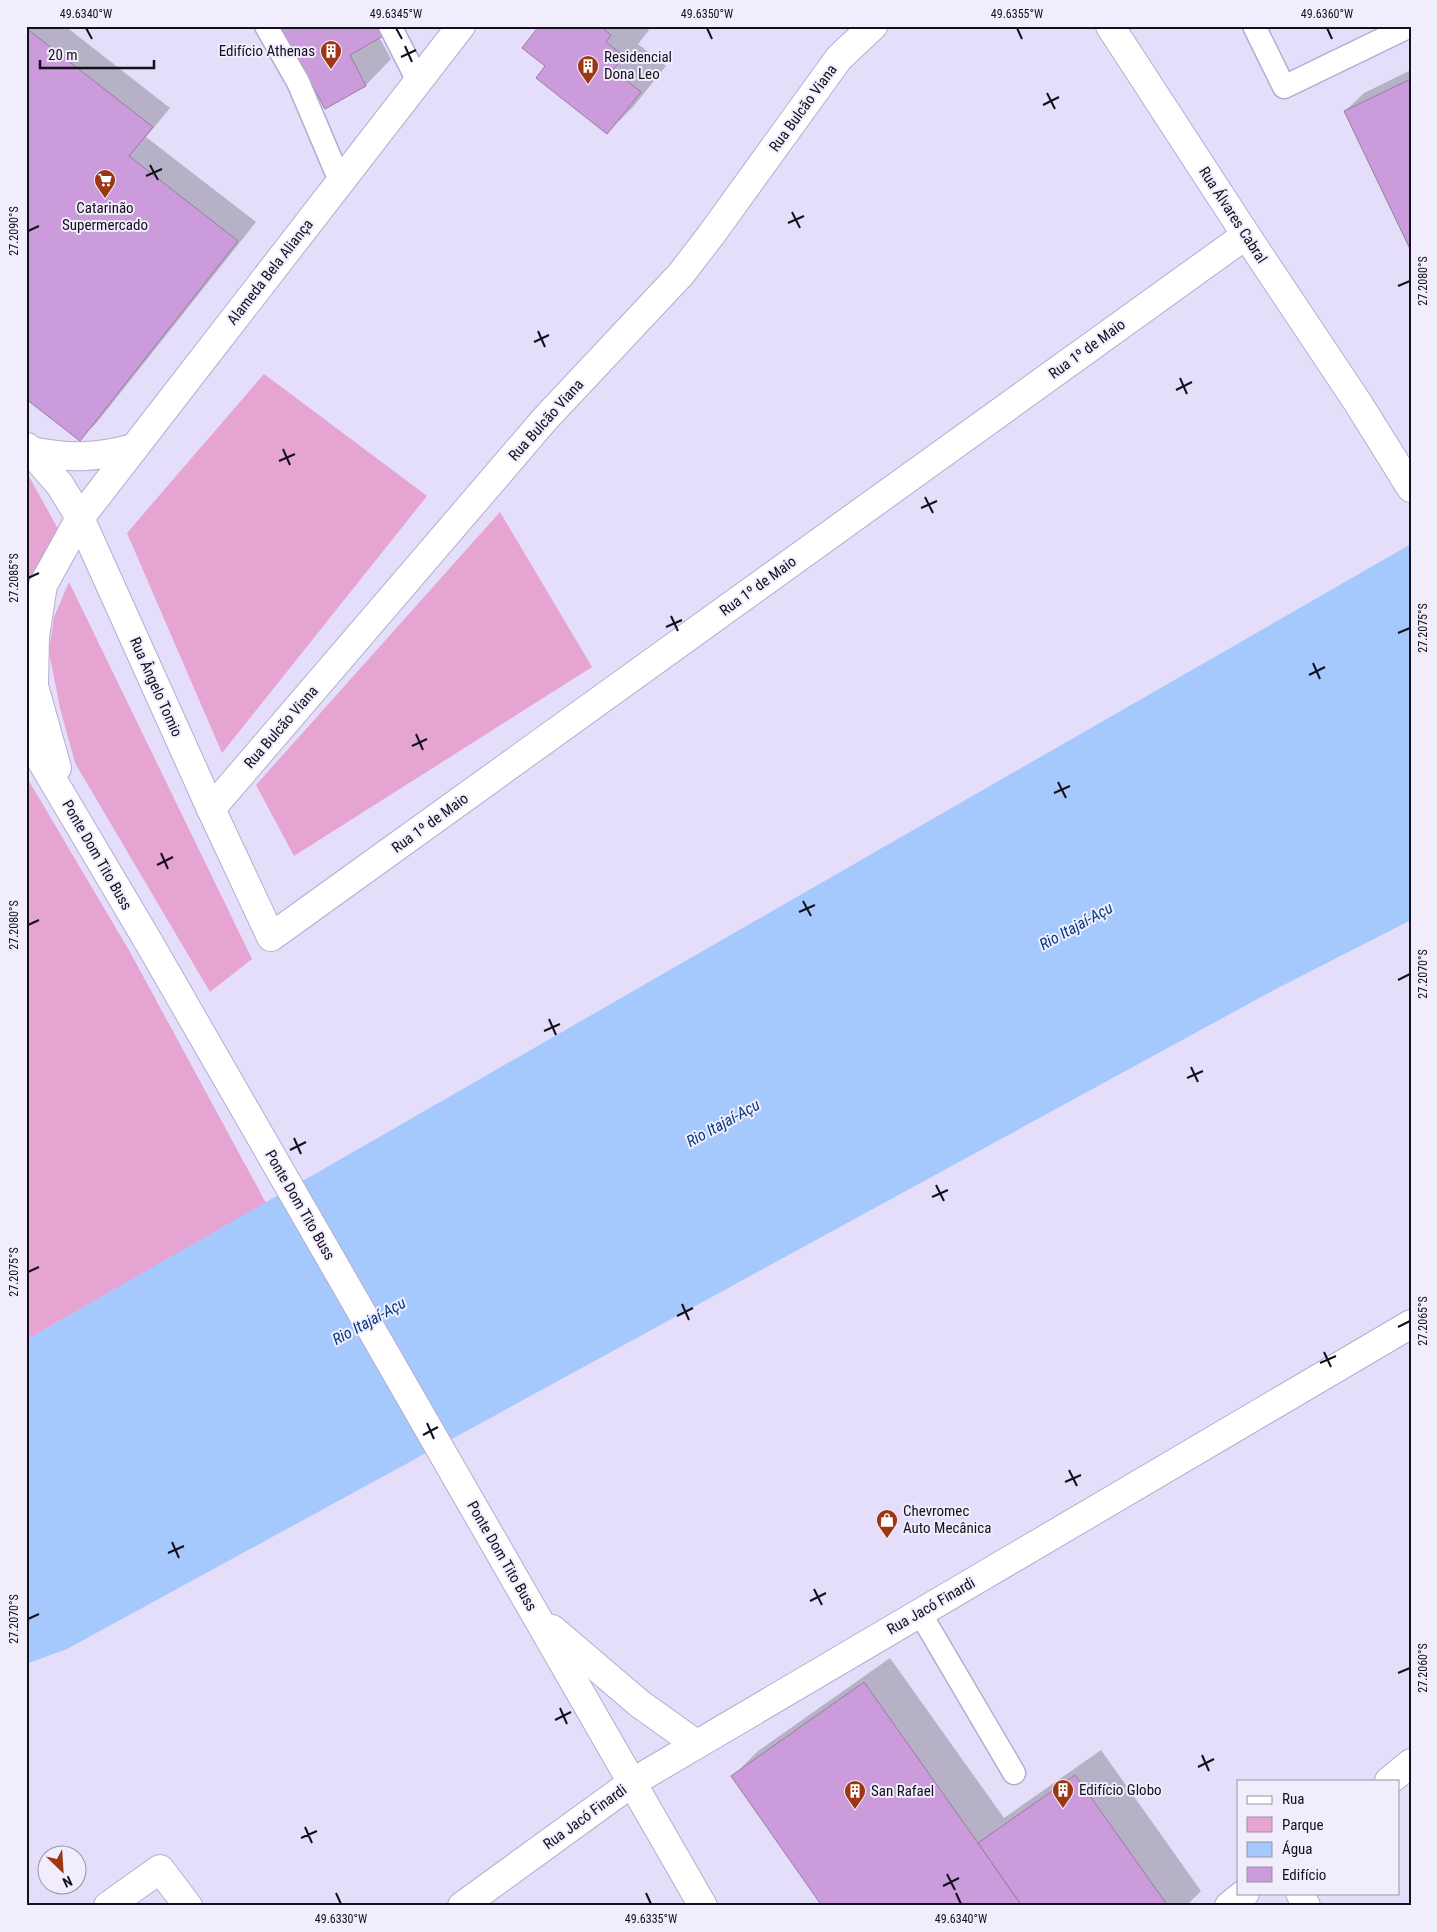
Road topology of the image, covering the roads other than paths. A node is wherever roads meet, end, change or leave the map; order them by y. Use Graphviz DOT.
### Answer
graph roads {
  1 [pos="266,26"];
  2 [pos="390,26"];
  3 [pos="461,26"];
  4 [pos="873,26"];
  5 [pos="1110,26"];
  6 [pos="1254,26"];
  7 [pos="1410,26"];
  8 [pos="418,80"];
  9 [pos="340,182"];
  10 [pos="1246,235"];
  11 [pos="134,448"];
  12 [pos="29,449"];
  13 [pos="1411,488"];
  14 [pos="80,518"];
  15 [pos="26,735"];
  16 [pos="62,794"];
  17 [pos="211,809"];
  18 [pos="271,937"];
  19 [pos="1411,1324"];
  20 [pos="920,1612"];
  21 [pos="538,1617"];
  22 [pos="696,1744"];
  23 [pos="1411,1763"];
  24 [pos="1014,1773"];
  25 [pos="1390,1780"];
  26 [pos="633,1782"];
  27 [pos="1244,1894"];
  28 [pos="1300,1894"];
  29 [pos="108,1906"];
  30 [pos="188,1906"];
  31 [pos="462,1906"];
  32 [pos="703,1906"];
  33 [pos="1229,1906"];
  34 [pos="1306,1906"];
  1 -- 9 [label="lane"];
  2 -- 8 [label="lane"];
  3 -- 8 [label="street, Alameda Bela Aliança"];
  4 -- 17 [label="street, Rua Bulcão Viana"];
  5 -- 10 [label="street, Rua Álvares Cabral"];
  6 -- 7 [label="lane"];
  8 -- 9 [label="street, Alameda Bela Aliança"];
  9 -- 11 [label="street, Alameda Bela Aliança"];
  10 -- 13 [label="street, Rua Álvares Cabral"];
  10 -- 18 [label="street, Rua 1º de Maio"];
  11 -- 12 [label="street"];
  11 -- 14 [label="street, Alameda Bela Aliança"];
  12 -- 14 [label="street, Rua Ângelo Tomio"];
  14 -- 16 [label="street, Ponte Dom Tito Buss"];
  14 -- 17 [label="street, Rua Ângelo Tomio"];
  15 -- 16 [label="street, Ponte Dom Tito Buss"];
  16 -- 21 [label="street, Ponte Dom Tito Buss"];
  17 -- 18 [label="street, Rua Ângelo Tomio"];
  19 -- 20 [label="street, Rua Jacó Finardi"];
  20 -- 22 [label="street, Rua Jacó Finardi"];
  20 -- 24 [label="lane"];
  21 -- 22 [label="street, Ponte Dom Tito Buss"];
  21 -- 26 [label="street, Ponte Dom Tito Buss"];
  22 -- 26 [label="street, Rua Jacó Finardi"];
  23 -- 25 [label="street"];
  26 -- 31 [label="street, Rua Jacó Finardi"];
  26 -- 32 [label="street, Ponte Dom Tito Buss"];
  27 -- 33 [label="street"];
  28 -- 34 [label="street"];
  29 -- 30 [label="street"];
}
